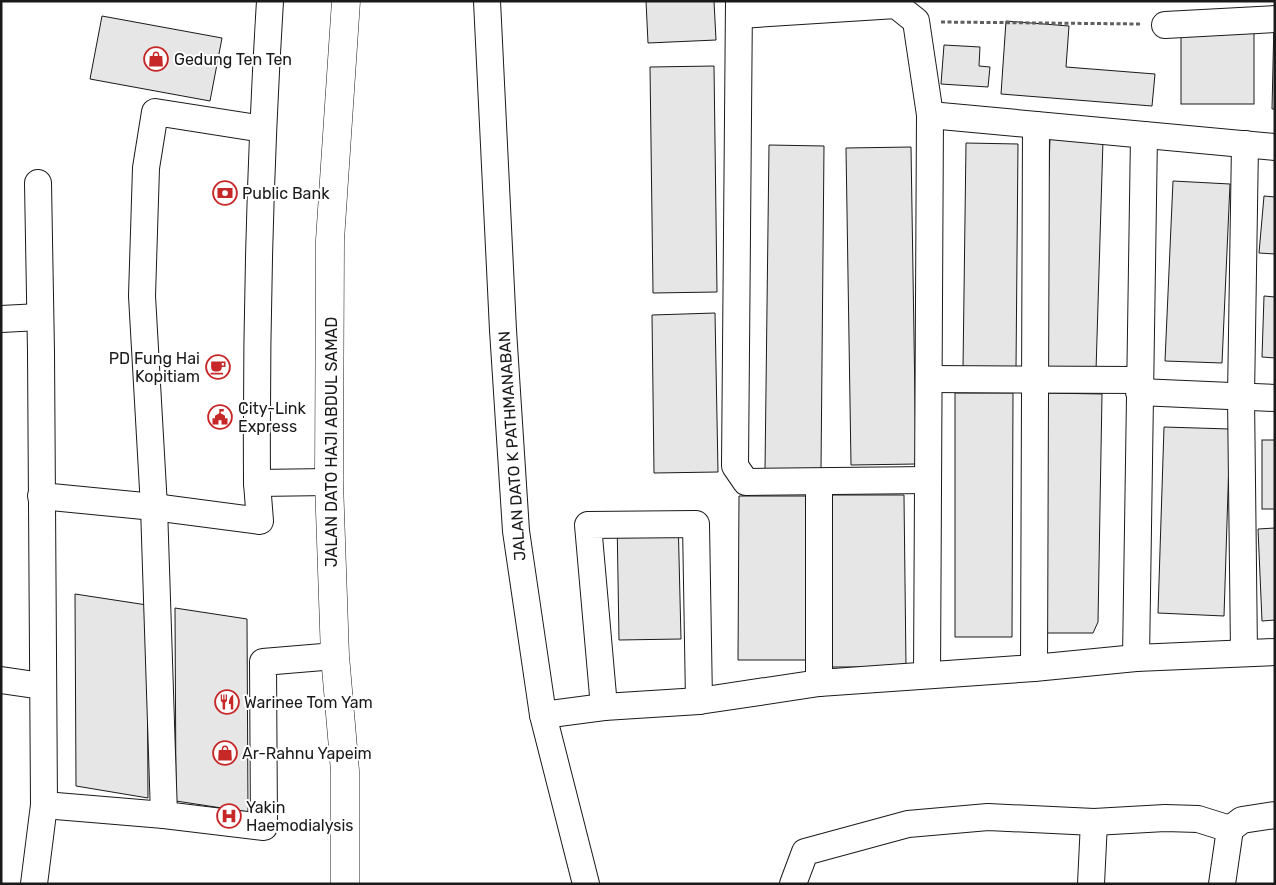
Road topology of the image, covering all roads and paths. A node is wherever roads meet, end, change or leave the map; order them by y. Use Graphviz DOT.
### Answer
graph roads {
  1 [pos="270,1"];
  2 [pos="346,1"];
  3 [pos="487,1"];
  4 [pos="740,8"];
  5 [pos="1275,19"];
  6 [pos="916,22"];
  7 [pos="1165,25"];
  8 [pos="930,115"];
  9 [pos="1036,125"];
  10 [pos="262,129"];
  11 [pos="1144,135"];
  12 [pos="1245,144"];
  13 [pos="1275,147"];
  14 [pos="38,183"];
  15 [pos="40,317"];
  16 [pos="1,319"];
  17 [pos="929,379"];
  18 [pos="1035,380"];
  19 [pos="1139,386"];
  20 [pos="1242,397"];
  21 [pos="1275,398"];
  22 [pos="928,480"];
  23 [pos="329,482"];
  24 [pos="257,483"];
  25 [pos="819,483"];
  26 [pos="41,496"];
  27 [pos="154,507"];
  28 [pos="1275,652"];
  29 [pos="1244,654"];
  30 [pos="334,656"];
  31 [pos="1136,658"];
  32 [pos="1034,668"];
  33 [pos="927,675"];
  34 [pos="1,680"];
  35 [pos="820,683"];
  36 [pos="42,686"];
  37 [pos="699,701"];
  38 [pos="604,707"];
  39 [pos="543,715"];
  40 [pos="44,805"];
  41 [pos="164,815"];
  42 [pos="1275,815"];
  43 [pos="1094,822"];
  44 [pos="1230,829"];
  45 [pos="34,884"];
  46 [pos="345,884"];
  47 [pos="586,884"];
  48 [pos="793,884"];
  49 [pos="1091,884"];
  50 [pos="1222,884"];
  1 -- 10 [label="street"];
  2 -- 23 [label="main road, JALAN DATO HAJI ABDUL SAMAD"];
  3 -- 39 [label="street, JALAN DATO K PATHMANABAN"];
  4 -- 6 [label="street"];
  4 -- 25 [label="street"];
  5 -- 7 [label="street"];
  6 -- 7 [label="path"];
  6 -- 8 [label="street"];
  8 -- 9 [label="street"];
  8 -- 17 [label="street"];
  9 -- 11 [label="street"];
  9 -- 18 [label="street"];
  10 -- 24 [label="street"];
  10 -- 27 [label="street"];
  11 -- 12 [label="street"];
  11 -- 19 [label="street"];
  12 -- 13 [label="street"];
  12 -- 20 [label="street"];
  14 -- 15 [label="street"];
  15 -- 16 [label="street"];
  15 -- 26 [label="street"];
  17 -- 18 [label="street"];
  17 -- 22 [label="street"];
  18 -- 19 [label="street"];
  18 -- 32 [label="street"];
  19 -- 20 [label="street"];
  19 -- 31 [label="street"];
  20 -- 21 [label="street"];
  20 -- 29 [label="street"];
  22 -- 25 [label="street"];
  22 -- 33 [label="street"];
  23 -- 24 [label="street"];
  23 -- 30 [label="main road, JALAN DATO HAJI ABDUL SAMAD"];
  24 -- 27 [label="street"];
  25 -- 35 [label="street"];
  26 -- 27 [label="street"];
  26 -- 36 [label="street"];
  27 -- 41 [label="street"];
  28 -- 29 [label="street"];
  29 -- 31 [label="street"];
  30 -- 41 [label="street"];
  30 -- 46 [label="main road, JALAN DATO HAJI ABDUL SAMAD"];
  31 -- 32 [label="street"];
  32 -- 33 [label="street"];
  33 -- 35 [label="street"];
  34 -- 36 [label="street"];
  35 -- 37 [label="street"];
  36 -- 40 [label="street"];
  37 -- 38 [label="street"];
  37 -- 38 [label="street"];
  38 -- 39 [label="street"];
  39 -- 47 [label="street, JALAN DATO K PATHMANABAN"];
  40 -- 41 [label="street"];
  40 -- 45 [label="street"];
  42 -- 44 [label="street"];
  43 -- 44 [label="street"];
  43 -- 48 [label="street"];
  43 -- 49 [label="street"];
  44 -- 50 [label="street"];
}
